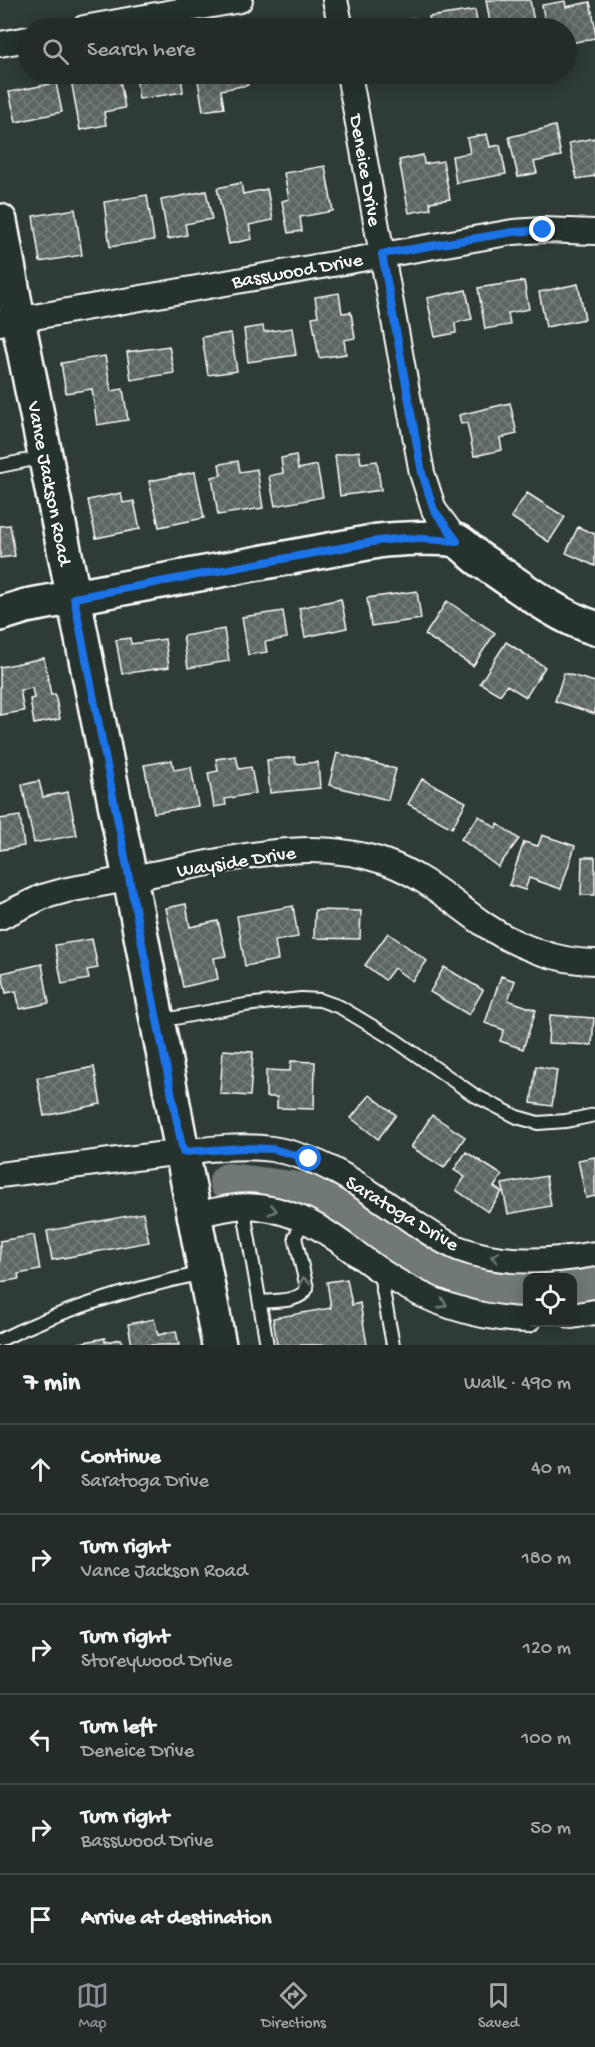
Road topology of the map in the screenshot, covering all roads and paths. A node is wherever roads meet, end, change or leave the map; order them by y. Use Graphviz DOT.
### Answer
graph roads {
  1 [pos="240,0"];
  2 [pos="335,0"];
  3 [pos="140,18"];
  4 [pos="339,18"];
  5 [pos="18,41"];
  6 [pos="0,44"];
  7 [pos="351,84"];
  8 [pos="0,221"];
  9 [pos="595,232"];
  10 [pos="382,254"];
  11 [pos="9,322"];
  12 [pos="46,457"];
  13 [pos="0,466"];
  14 [pos="457,541"];
  15 [pos="74,598"];
  16 [pos="0,614"];
  17 [pos="595,628"];
  18 [pos="130,879"];
  19 [pos="0,917"];
  20 [pos="595,962"];
  21 [pos="158,1021"];
  22 [pos="595,1115"];
  23 [pos="183,1152"];
  24 [pos="0,1175"];
  25 [pos="246,1207"];
  26 [pos="195,1215"];
  27 [pos="304,1220"];
  28 [pos="595,1254"];
  29 [pos="378,1268"];
  30 [pos="206,1272"];
  31 [pos="260,1302"];
  32 [pos="595,1312"];
  33 [pos="577,1316"];
  34 [pos="523,1320"];
  35 [pos="0,1340"];
  36 [pos="393,1344"];
  37 [pos="219,1345"];
  38 [pos="267,1345"];
  1 -- 3 [label="street"];
  2 -- 4 [label="street"];
  5 -- 6 [label="street"];
  7 -- 10 [label="street, Deneice Drive"];
  8 -- 11 [label="main road, Vance Jackson Road"];
  9 -- 10 [label="street, Basswood Drive"];
  10 -- 11 [label="street, Basswood Drive"];
  10 -- 14 [label="street, Deneice Drive"];
  11 -- 12 [label="main road, Vance Jackson Road"];
  12 -- 13 [label="lane"];
  12 -- 15 [label="main road, Vance Jackson Road"];
  14 -- 15 [label="main road"];
  14 -- 17 [label="main road"];
  15 -- 16 [label="main road"];
  15 -- 18 [label="main road, Vance Jackson Road"];
  18 -- 19 [label="street, Wayside Drive"];
  18 -- 20 [label="street, Wayside Drive"];
  18 -- 21 [label="main road, Vance Jackson Road"];
  21 -- 22 [label="lane"];
  21 -- 23 [label="main road, Vance Jackson Road"];
  23 -- 24 [label="street, Saratoga Drive"];
  23 -- 26 [label="main road, Vance Jackson Road"];
  28 -- 23 [label="street, Saratoga Drive, one-way"];
  25 -- 26 [label="street"];
  25 -- 27 [label="street, one-way"];
  25 -- 31 [label="lane"];
  26 -- 30 [label="main road, Vance Jackson Road"];
  27 -- 29 [label="street"];
  31 -- 27 [label="lane, one-way"];
  29 -- 34 [label="street, one-way"];
  29 -- 36 [label="lane"];
  30 -- 35 [label="lane"];
  30 -- 37 [label="main road, Vance Jackson Road"];
  31 -- 38 [label="lane"];
  32 -- 33 [label="street"];
}
